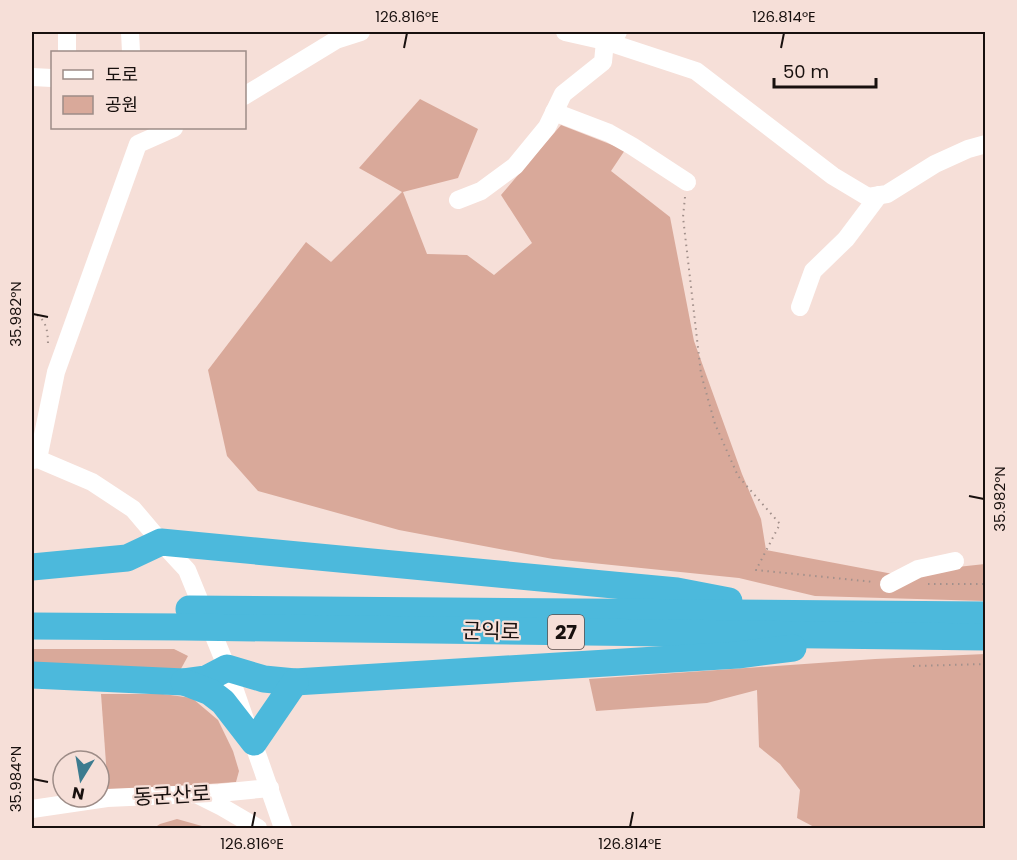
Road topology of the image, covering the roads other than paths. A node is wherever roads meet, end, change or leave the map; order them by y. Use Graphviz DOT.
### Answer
graph roads {
  1 [pos="67,32"];
  2 [pos="130,32"];
  3 [pos="361,32"];
  4 [pos="565,32"];
  5 [pos="612,36"];
  6 [pos="67,51"];
  7 [pos="131,51"];
  8 [pos="32,77"];
  9 [pos="51,78"];
  10 [pos="246,95"];
  11 [pos="554,112"];
  12 [pos="169,129"];
  13 [pos="137,136"];
  14 [pos="986,144"];
  15 [pos="687,182"];
  16 [pos="879,195"];
  17 [pos="458,200"];
  18 [pos="800,307"];
  19 [pos="35,460"];
  20 [pos="161,542"];
  21 [pos="955,561"];
  22 [pos="32,567"];
  23 [pos="889,584"];
  24 [pos="32,608"];
  25 [pos="798,614"];
  26 [pos="986,615"];
  27 [pos="182,618"];
  28 [pos="245,618"];
  29 [pos="32,626"];
  30 [pos="884,636"];
  31 [pos="986,638"];
  32 [pos="227,668"];
  33 [pos="32,675"];
  34 [pos="184,682"];
  35 [pos="295,682"];
  36 [pos="254,742"];
  37 [pos="270,788"];
  38 [pos="196,794"];
  39 [pos="32,809"];
  40 [pos="258,828"];
  41 [pos="283,828"];
  1 -- 6 [label="street"];
  2 -- 7 [label="street"];
  3 -- 10 [label="street"];
  4 -- 5 [label="street"];
  5 -- 11 [label="street"];
  5 -- 16 [label="street"];
  8 -- 9 [label="street"];
  11 -- 15 [label="street"];
  11 -- 17 [label="street"];
  12 -- 13 [label="street"];
  13 -- 19 [label="street"];
  14 -- 16 [label="street"];
  16 -- 18 [label="street"];
  19 -- 20 [label="street"];
  20 -- 22 [label="highway"];
  20 -- 25 [label="highway"];
  20 -- 32 [label="street"];
  21 -- 23 [label="street"];
  24 -- 27 [label="highway, 군익로 / 27"];
  25 -- 26 [label="highway, 군익로 / 27"];
  25 -- 28 [label="highway, 군익로 / 27"];
  27 -- 28 [label="highway, 군익로 / 27"];
  27 -- 29 [label="highway, 군익로 / 27"];
  28 -- 30 [label="highway, 군익로 / 27"];
  30 -- 31 [label="highway, 군익로 / 27"];
  30 -- 35 [label="highway"];
  32 -- 34 [label="highway"];
  32 -- 35 [label="highway"];
  32 -- 36 [label="street"];
  33 -- 34 [label="highway"];
  34 -- 36 [label="highway"];
  35 -- 36 [label="highway"];
  36 -- 37 [label="street"];
  37 -- 38 [label="street, 동군산로"];
  37 -- 41 [label="street"];
  38 -- 39 [label="street, 동군산로"];
  38 -- 40 [label="street"];
}
